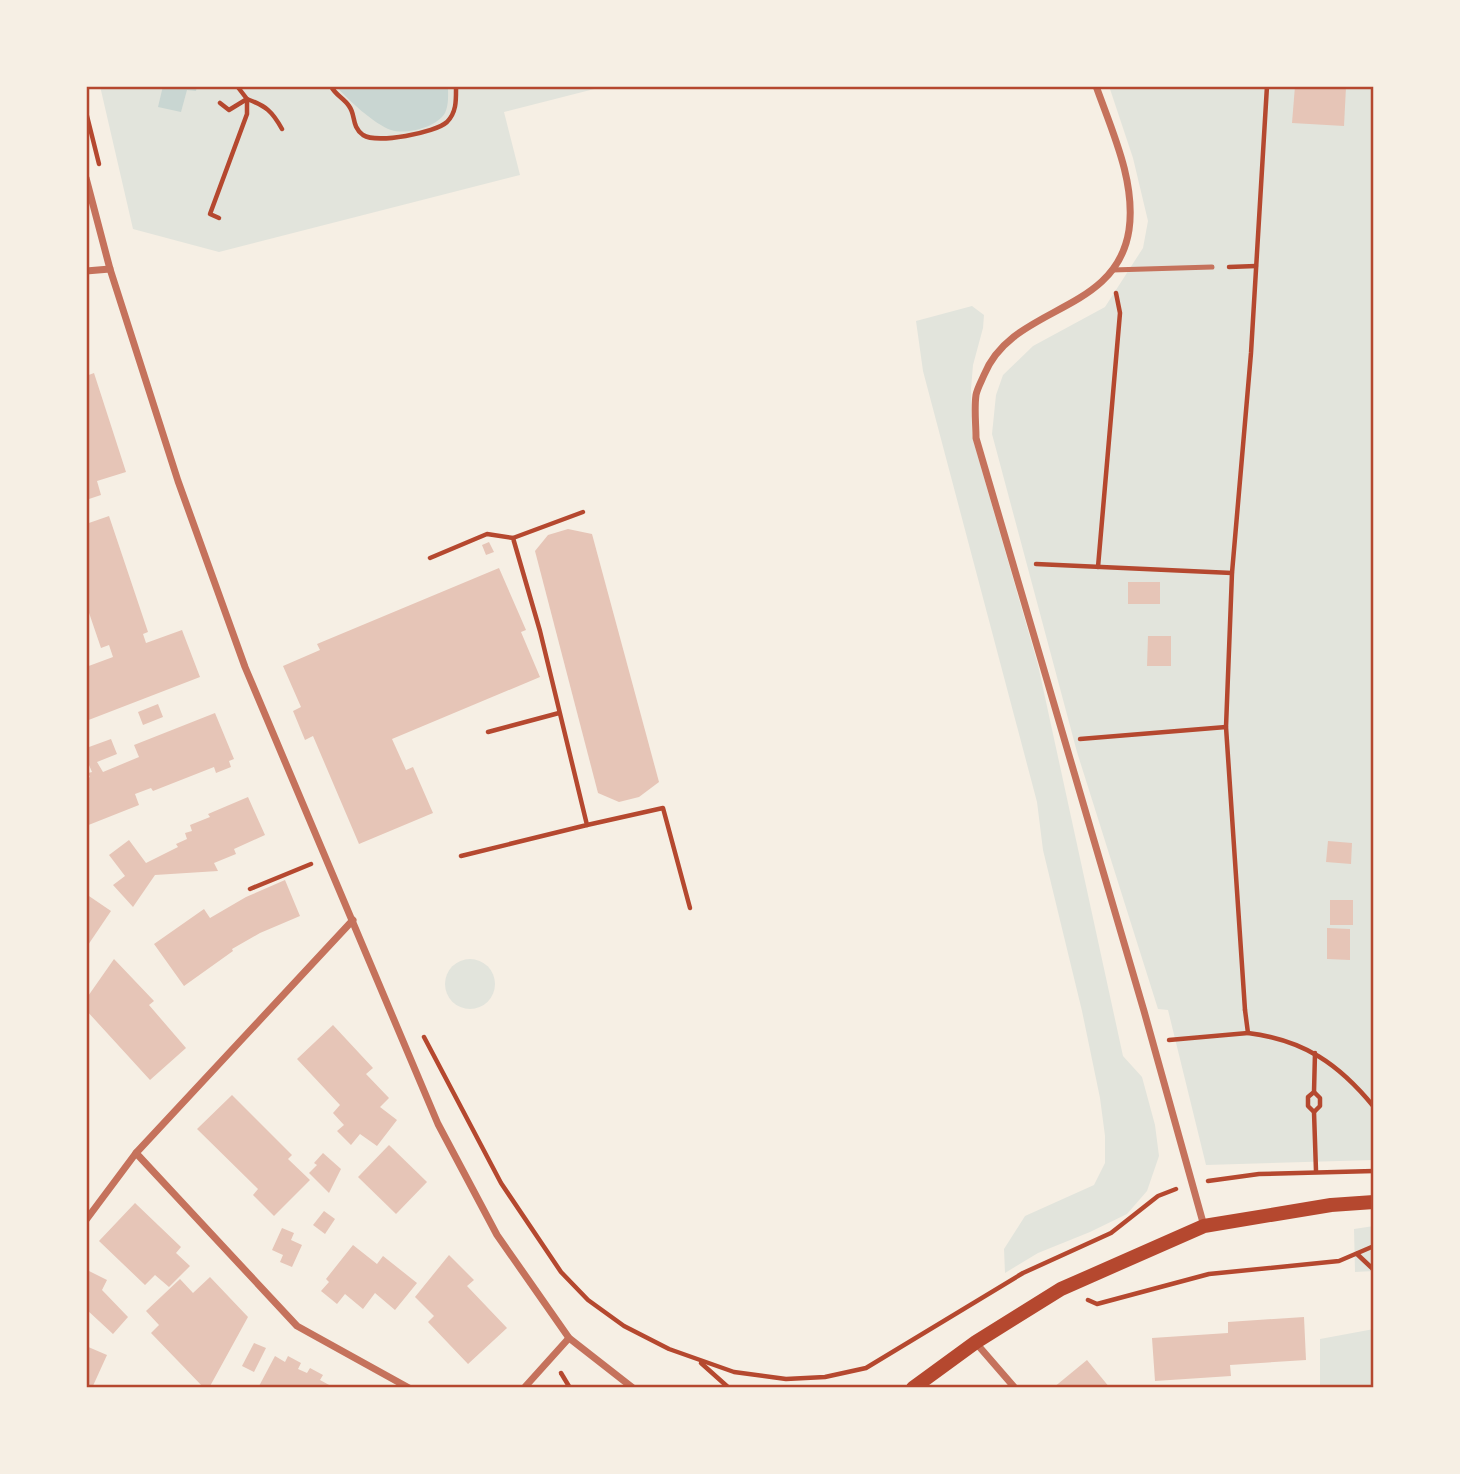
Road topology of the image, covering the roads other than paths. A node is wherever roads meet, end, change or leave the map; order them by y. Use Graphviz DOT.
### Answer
graph roads {
  1 [pos="1096,86"];
  2 [pos="86,178"];
  3 [pos="1212,268"];
  4 [pos="110,269"];
  5 [pos="1112,270"];
  6 [pos="86,271"];
  7 [pos="353,920"];
  8 [pos="136,1153"];
  9 [pos="1374,1202"];
  10 [pos="86,1220"];
  11 [pos="1204,1227"];
  12 [pos="569,1338"];
  13 [pos="975,1342"];
  14 [pos="409,1388"];
  15 [pos="524,1388"];
  16 [pos="633,1388"];
  17 [pos="914,1388"];
  18 [pos="1015,1388"];
  1 -- 5 [label="street"];
  2 -- 4 [label="street"];
  3 -- 5 [label="lane"];
  4 -- 6 [label="street"];
  4 -- 7 [label="street"];
  5 -- 11 [label="street"];
  7 -- 8 [label="street"];
  7 -- 12 [label="street"];
  8 -- 10 [label="street"];
  8 -- 14 [label="street"];
  9 -- 11 [label="main road"];
  11 -- 13 [label="main road"];
  12 -- 15 [label="street"];
  12 -- 16 [label="street"];
  13 -- 17 [label="main road"];
  13 -- 18 [label="street"];
}
